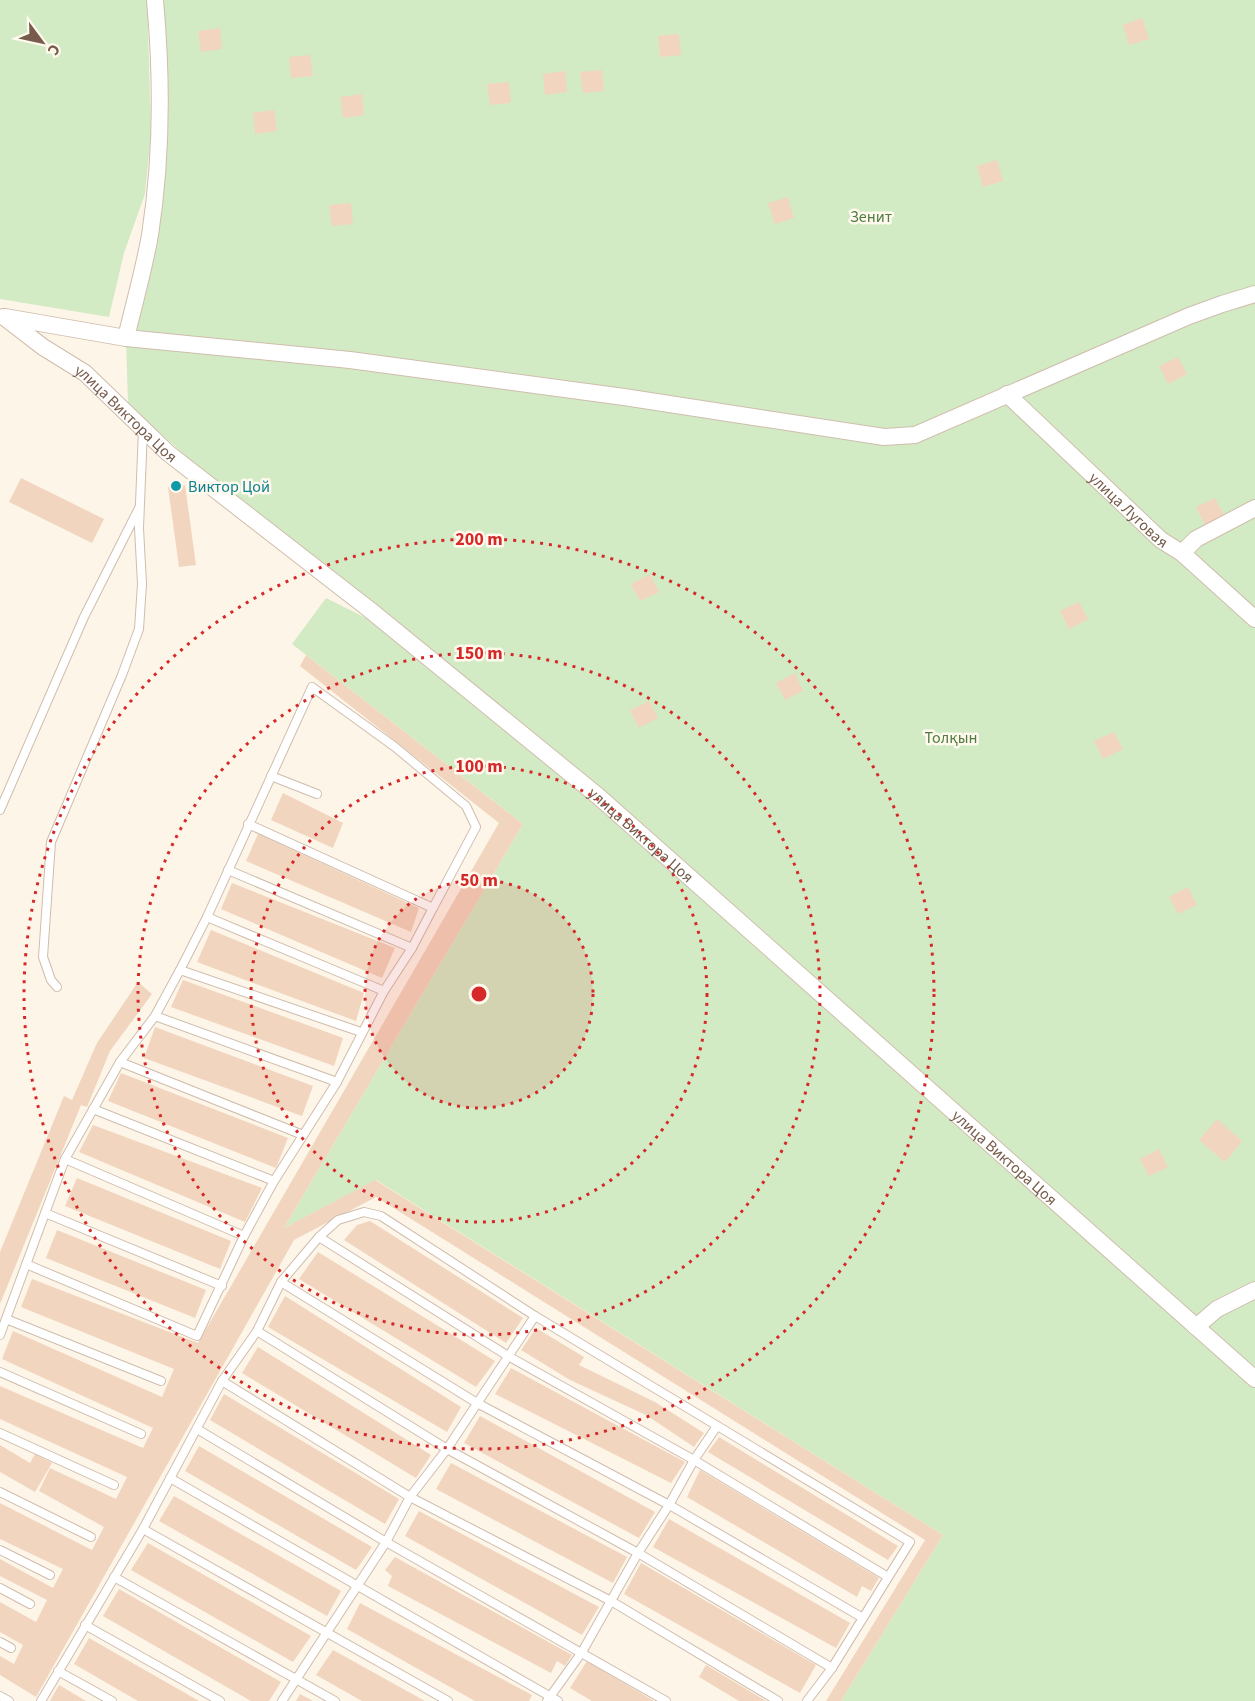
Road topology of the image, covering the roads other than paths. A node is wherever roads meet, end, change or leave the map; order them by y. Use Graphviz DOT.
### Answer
graph roads {
  1 [pos="155,0"];
  2 [pos="1255,294"];
  3 [pos="2,317"];
  4 [pos="126,338"];
  5 [pos="1007,394"];
  6 [pos="143,429"];
  7 [pos="140,505"];
  8 [pos="1255,508"];
  9 [pos="1182,553"];
  10 [pos="1255,619"];
  11 [pos="270,776"];
  12 [pos="317,794"];
  13 [pos="0,810"];
  14 [pos="248,824"];
  15 [pos="228,870"];
  16 [pos="433,908"];
  17 [pos="207,917"];
  18 [pos="411,948"];
  19 [pos="180,970"];
  20 [pos="57,987"];
  21 [pos="384,991"];
  22 [pos="155,1016"];
  23 [pos="362,1032"];
  24 [pos="120,1062"];
  25 [pos="337,1082"];
  26 [pos="93,1109"];
  27 [pos="303,1135"];
  28 [pos="65,1159"];
  29 [pos="274,1181"];
  30 [pos="45,1213"];
  31 [pos="244,1236"];
  32 [pos="319,1237"];
  33 [pos="26,1264"];
  34 [pos="280,1282"];
  35 [pos="222,1286"];
  36 [pos="1255,1290"];
  37 [pos="535,1316"];
  38 [pos="6,1319"];
  39 [pos="1196,1327"];
  40 [pos="257,1331"];
  41 [pos="0,1335"];
  42 [pos="508,1356"];
  43 [pos="0,1372"];
  44 [pos="1255,1379"];
  45 [pos="161,1380"];
  46 [pos="222,1382"];
  47 [pos="477,1403"];
  48 [pos="717,1426"];
  49 [pos="197,1429"];
  50 [pos="0,1433"];
  51 [pos="141,1434"];
  52 [pos="447,1449"];
  53 [pos="694,1460"];
  54 [pos="171,1478"];
  55 [pos="114,1485"];
  56 [pos="0,1492"];
  57 [pos="410,1497"];
  58 [pos="669,1505"];
  59 [pos="143,1529"];
  60 [pos="91,1537"];
  61 [pos="386,1542"];
  62 [pos="0,1550"];
  63 [pos="638,1553"];
  64 [pos="50,1575"];
  65 [pos="114,1577"];
  66 [pos="888,1577"];
  67 [pos="357,1586"];
  68 [pos="0,1588"];
  69 [pos="611,1601"];
  70 [pos="30,1604"];
  71 [pos="863,1618"];
  72 [pos="85,1625"];
  73 [pos="326,1633"];
  74 [pos="0,1642"];
  75 [pos="10,1648"];
  76 [pos="582,1652"];
  77 [pos="832,1668"];
  78 [pos="58,1671"];
  79 [pos="296,1679"];
  80 [pos="0,1696"];
  81 [pos="552,1700"];
  82 [pos="9,1701"];
  83 [pos="41,1701"];
  84 [pos="112,1701"];
  85 [pos="220,1701"];
  86 [pos="282,1701"];
  87 [pos="335,1701"];
  88 [pos="448,1701"];
  89 [pos="666,1701"];
  90 [pos="778,1701"];
  91 [pos="807,1701"];
  1 -- 4 [label="street"];
  2 -- 5 [label="street"];
  3 -- 4 [label="street"];
  3 -- 6 [label="street, улица Виктора Цоя"];
  4 -- 5 [label="street"];
  5 -- 9 [label="street, улица Луговая"];
  6 -- 7 [label="lane"];
  6 -- 39 [label="street, улица Виктора Цоя"];
  7 -- 13 [label="lane"];
  7 -- 20 [label="lane"];
  8 -- 9 [label="street"];
  9 -- 10 [label="street, улица Луговая"];
  11 -- 12 [label="lane"];
  11 -- 14 [label="lane"];
  11 -- 16 [label="lane"];
  14 -- 15 [label="lane"];
  14 -- 16 [label="lane"];
  15 -- 17 [label="lane"];
  15 -- 18 [label="lane"];
  16 -- 18 [label="lane"];
  17 -- 19 [label="lane"];
  17 -- 21 [label="lane"];
  18 -- 21 [label="lane"];
  19 -- 22 [label="lane"];
  19 -- 23 [label="lane"];
  21 -- 23 [label="lane"];
  22 -- 24 [label="lane"];
  22 -- 25 [label="lane"];
  23 -- 25 [label="lane"];
  24 -- 26 [label="lane"];
  24 -- 27 [label="lane"];
  25 -- 27 [label="lane"];
  26 -- 28 [label="lane"];
  26 -- 29 [label="lane"];
  27 -- 29 [label="lane"];
  28 -- 30 [label="lane"];
  28 -- 31 [label="lane"];
  29 -- 31 [label="lane"];
  30 -- 33 [label="lane"];
  30 -- 35 [label="lane"];
  31 -- 35 [label="lane"];
  32 -- 34 [label="lane"];
  32 -- 37 [label="lane"];
  32 -- 42 [label="lane"];
  33 -- 35 [label="lane"];
  33 -- 38 [label="lane"];
  34 -- 40 [label="lane"];
  34 -- 47 [label="lane"];
  36 -- 39 [label="street"];
  37 -- 42 [label="lane"];
  37 -- 48 [label="lane"];
  38 -- 41 [label="lane"];
  38 -- 45 [label="lane"];
  39 -- 44 [label="street, улица Виктора Цоя"];
  40 -- 46 [label="lane"];
  40 -- 52 [label="lane"];
  42 -- 47 [label="lane"];
  42 -- 53 [label="lane"];
  43 -- 51 [label="lane"];
  46 -- 49 [label="lane"];
  46 -- 57 [label="lane"];
  47 -- 52 [label="lane"];
  47 -- 58 [label="lane"];
  48 -- 53 [label="lane"];
  48 -- 66 [label="lane"];
  49 -- 54 [label="lane"];
  49 -- 61 [label="lane"];
  50 -- 55 [label="lane"];
  52 -- 57 [label="lane"];
  52 -- 63 [label="lane"];
  53 -- 58 [label="lane"];
  53 -- 66 [label="lane"];
  54 -- 59 [label="lane"];
  54 -- 67 [label="lane"];
  56 -- 60 [label="lane"];
  57 -- 61 [label="lane"];
  57 -- 69 [label="lane"];
  58 -- 63 [label="lane"];
  58 -- 71 [label="lane"];
  59 -- 65 [label="lane"];
  59 -- 73 [label="lane"];
  61 -- 67 [label="lane"];
  61 -- 76 [label="lane"];
  62 -- 64 [label="lane"];
  63 -- 69 [label="lane"];
  63 -- 77 [label="lane"];
  65 -- 72 [label="lane"];
  65 -- 79 [label="lane"];
  66 -- 71 [label="lane"];
  67 -- 73 [label="lane"];
  67 -- 81 [label="lane"];
  68 -- 70 [label="lane"];
  69 -- 76 [label="lane"];
  69 -- 90 [label="lane"];
  71 -- 77 [label="lane"];
  72 -- 78 [label="lane"];
  72 -- 85 [label="lane"];
  73 -- 79 [label="lane"];
  73 -- 88 [label="lane"];
  74 -- 75 [label="lane"];
  76 -- 81 [label="lane"];
  76 -- 89 [label="lane"];
  77 -- 91 [label="lane"];
  78 -- 83 [label="lane"];
  78 -- 84 [label="lane"];
  79 -- 86 [label="lane"];
  79 -- 87 [label="lane"];
  80 -- 82 [label="lane"];
}
